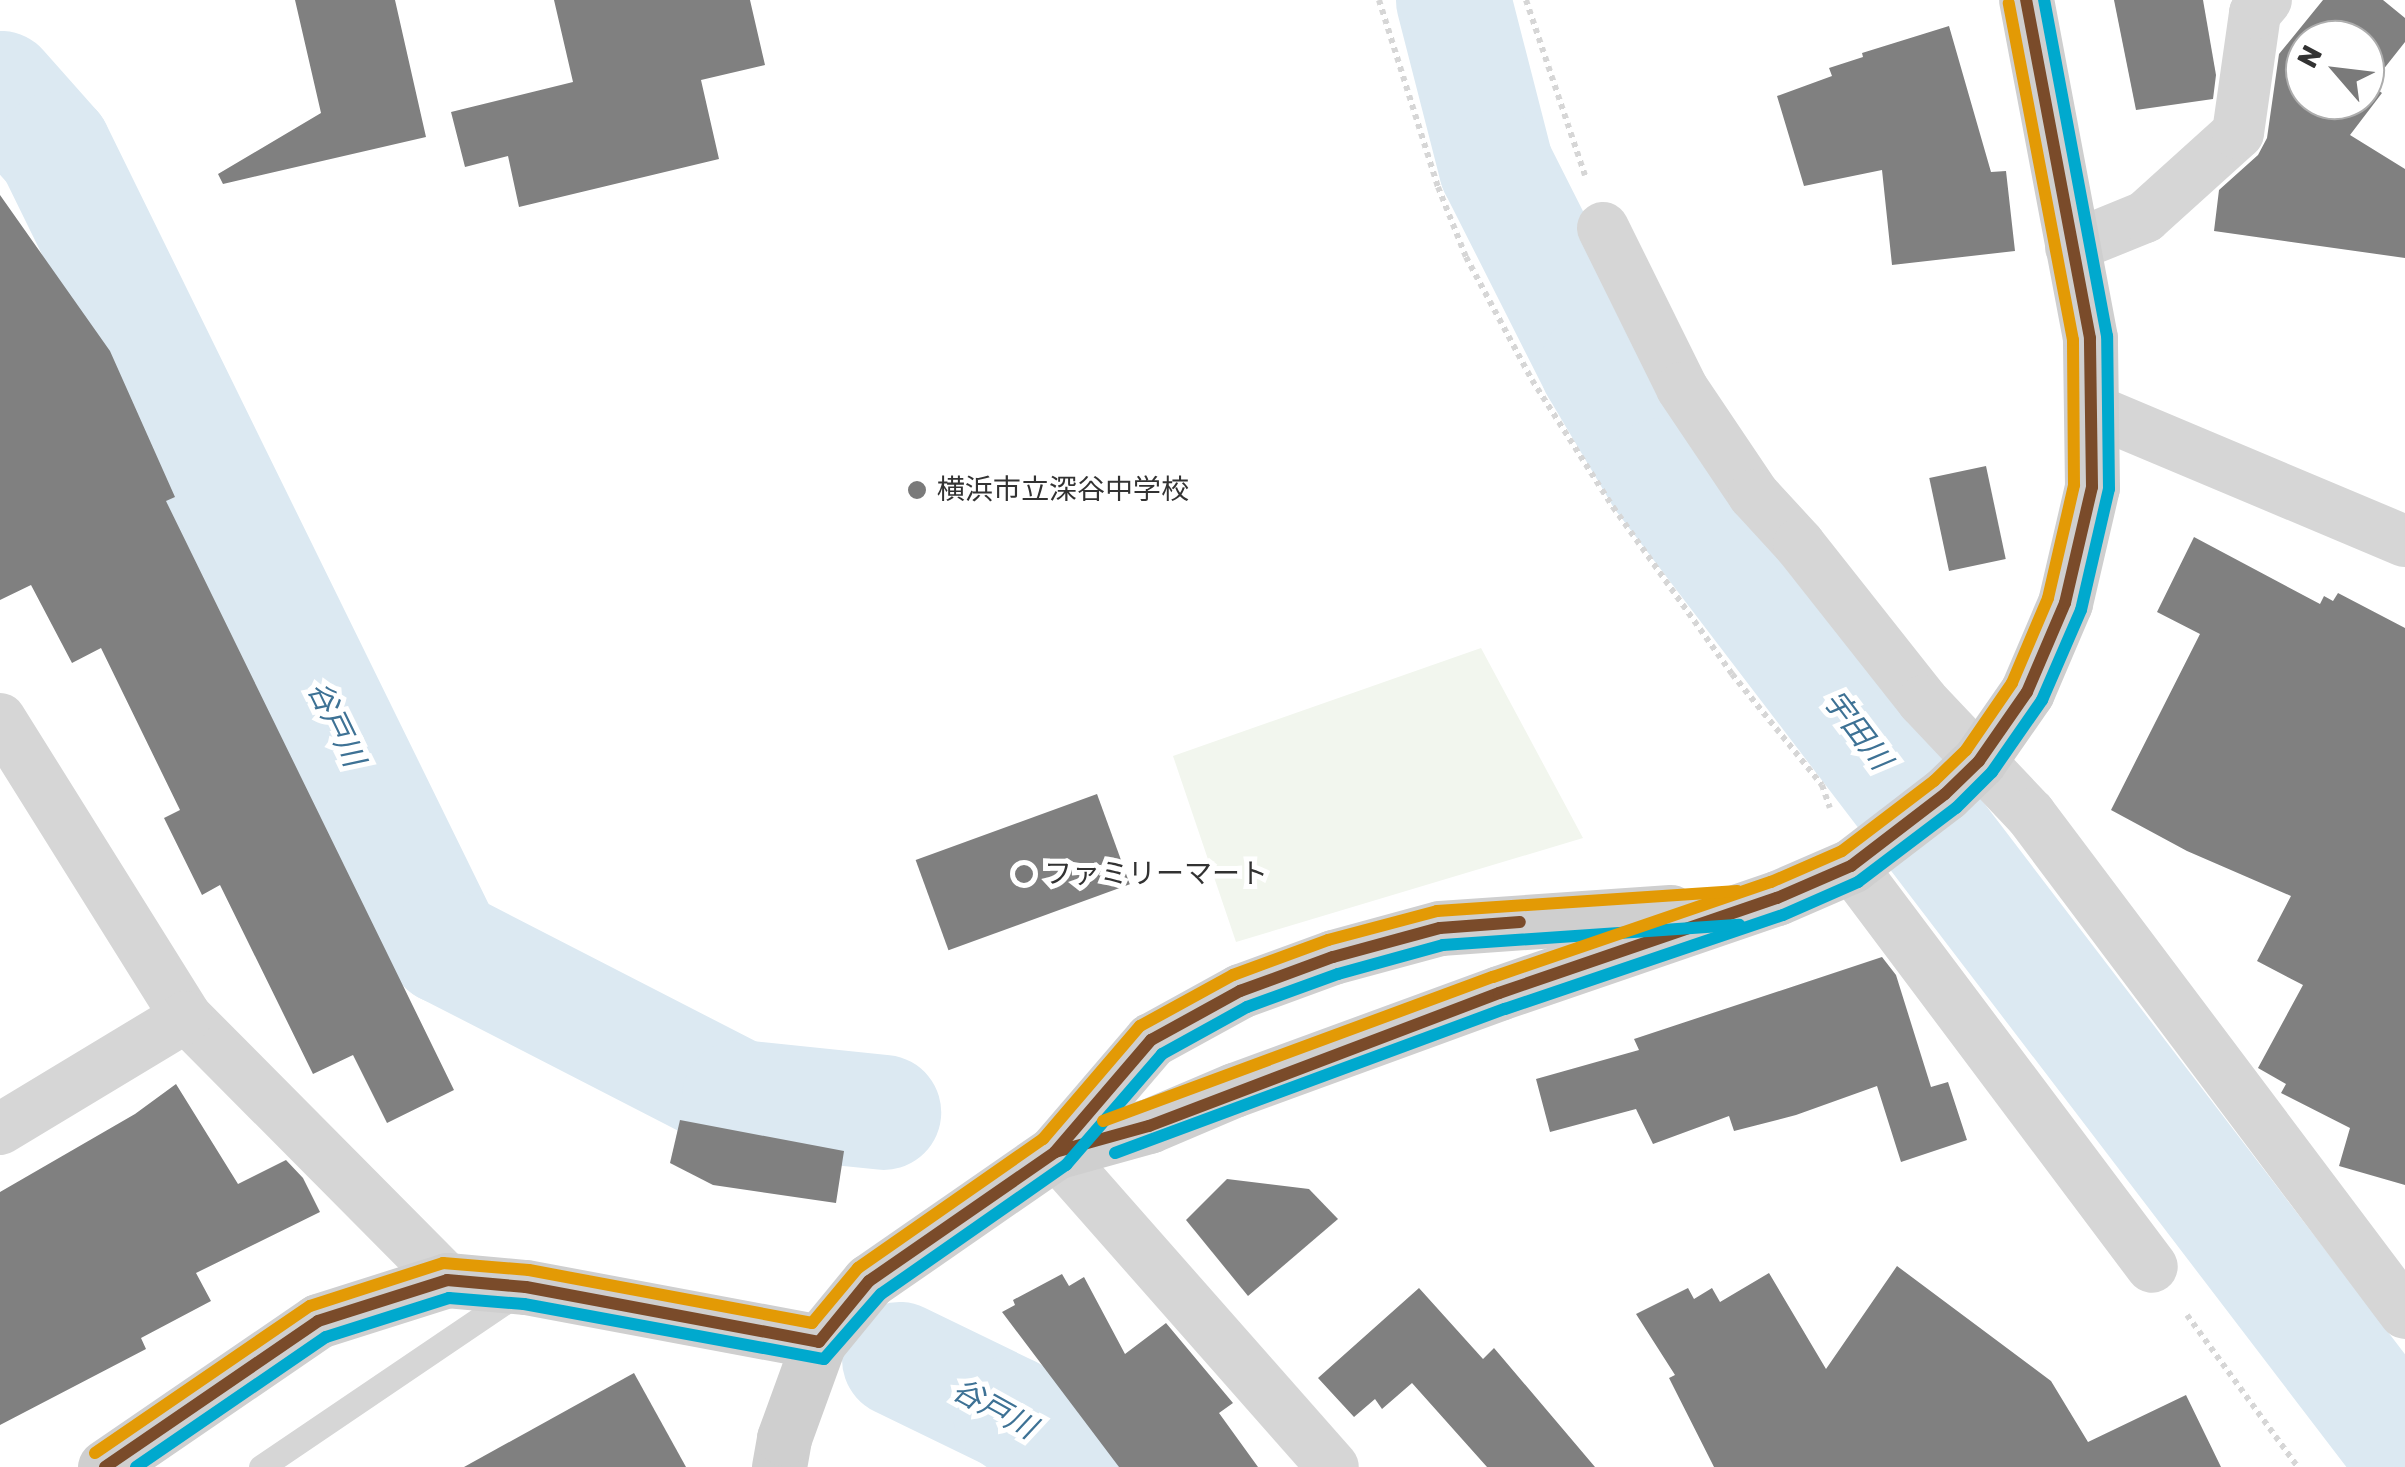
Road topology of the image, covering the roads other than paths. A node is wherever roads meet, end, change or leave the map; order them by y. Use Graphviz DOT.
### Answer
graph roads {
  1 [pos="2026,0"];
  2 [pos="2266,0"];
  3 [pos="1604,228"];
  4 [pos="2072,247"];
  5 [pos="2093,410"];
  6 [pos="2405,541"];
  7 [pos="0,718"];
  8 [pos="1962,778"];
  9 [pos="1862,858"];
  10 [pos="1738,908"];
  11 [pos="186,1017"];
  12 [pos="0,1130"];
  13 [pos="1056,1152"];
  14 [pos="2152,1267"];
  15 [pos="447,1280"];
  16 [pos="526,1287"];
  17 [pos="2405,1312"];
  18 [pos="818,1342"];
  19 [pos="105,1467"];
  20 [pos="261,1467"];
  21 [pos="780,1467"];
  22 [pos="1332,1467"];
  1 -- 4 [label="main road"];
  2 -- 4 [label="street"];
  3 -- 8 [label="street"];
  4 -- 5 [label="main road"];
  5 -- 6 [label="street"];
  5 -- 8 [label="main road"];
  7 -- 11 [label="street"];
  8 -- 9 [label="main road"];
  8 -- 17 [label="street"];
  9 -- 10 [label="main road"];
  9 -- 14 [label="street"];
  10 -- 13 [label="main road"];
  10 -- 13 [label="main road"];
  11 -- 12 [label="street"];
  11 -- 15 [label="street"];
  13 -- 18 [label="main road"];
  13 -- 22 [label="street"];
  15 -- 16 [label="main road"];
  15 -- 19 [label="main road"];
  16 -- 18 [label="main road"];
  16 -- 20 [label="lane"];
  18 -- 21 [label="main road"];
}
